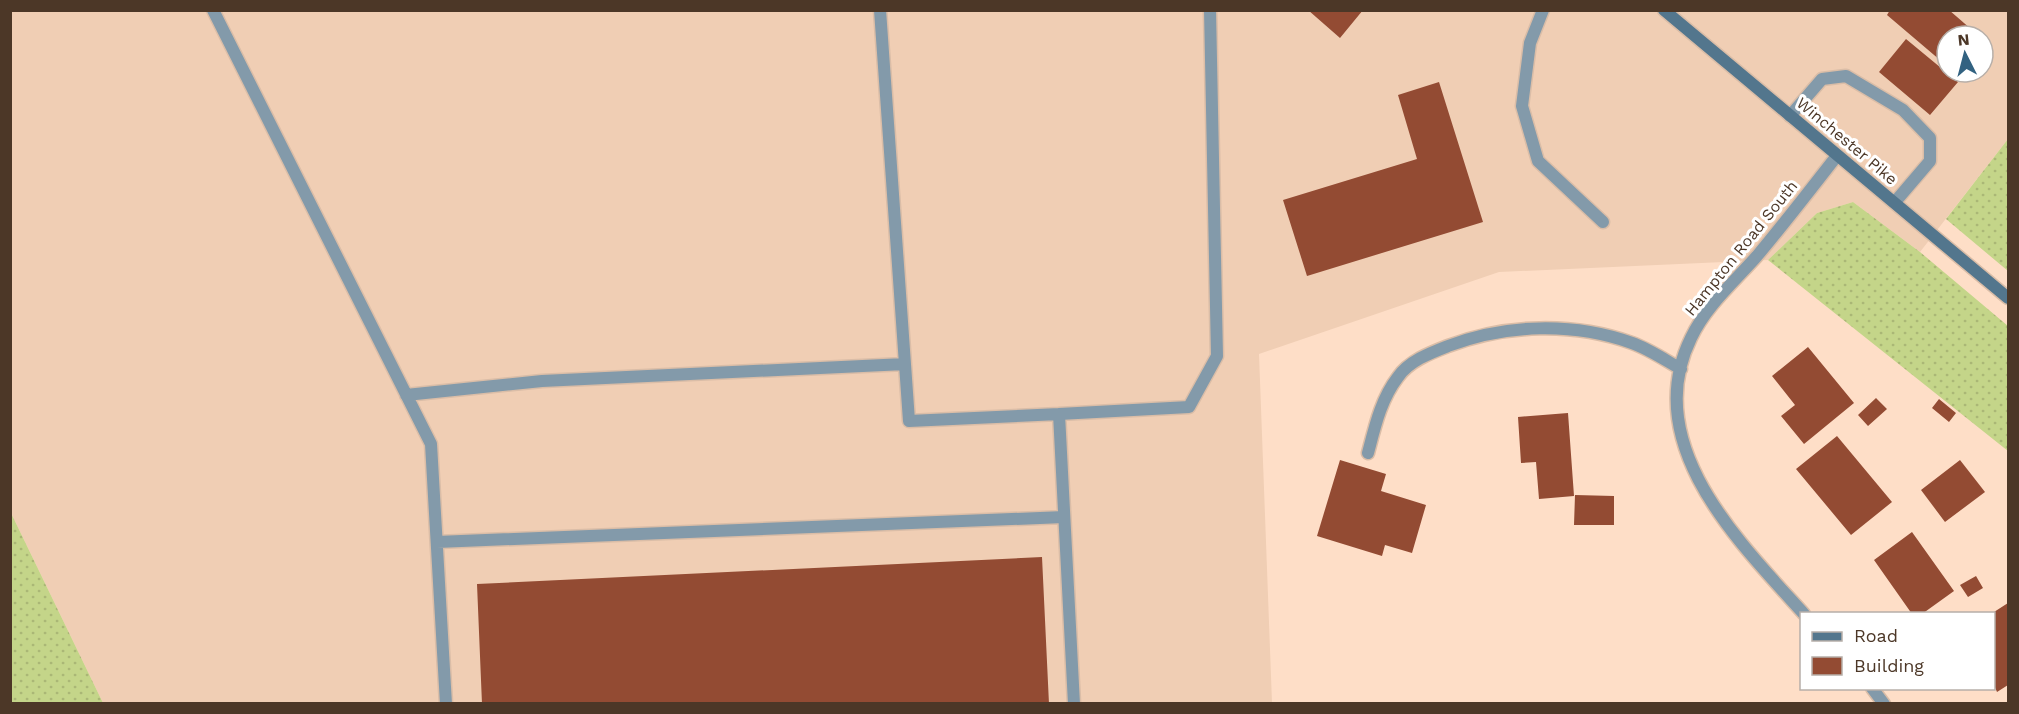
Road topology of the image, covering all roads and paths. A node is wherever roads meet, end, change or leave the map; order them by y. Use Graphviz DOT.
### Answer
graph roads {
  1 [pos="213,10"];
  2 [pos="880,10"];
  3 [pos="1210,10"];
  4 [pos="1543,10"];
  5 [pos="1664,10"];
  6 [pos="1790,116"];
  7 [pos="1836,157"];
  8 [pos="1894,202"];
  9 [pos="1603,222"];
  10 [pos="2008,298"];
  11 [pos="905,364"];
  12 [pos="1681,369"];
  13 [pos="406,395"];
  14 [pos="1059,414"];
  15 [pos="1368,453"];
  16 [pos="1064,517"];
  17 [pos="437,542"];
  18 [pos="1802,612"];
  19 [pos="1874,690"];
  20 [pos="446,704"];
  21 [pos="1074,704"];
  22 [pos="1884,704"];
  1 -- 13 [label="street"];
  2 -- 11 [label="street"];
  3 -- 14 [label="street"];
  4 -- 9 [label="street"];
  5 -- 6 [label="main road, Winchester Pike"];
  6 -- 7 [label="main road, Winchester Pike"];
  6 -- 8 [label="street"];
  7 -- 8 [label="main road, Winchester Pike"];
  7 -- 12 [label="street, Hampton Road South"];
  8 -- 10 [label="main road, Winchester Pike"];
  11 -- 13 [label="street"];
  11 -- 14 [label="street"];
  12 -- 15 [label="street"];
  12 -- 18 [label="street, Hampton Road South"];
  13 -- 17 [label="street"];
  14 -- 16 [label="street"];
  16 -- 17 [label="street"];
  16 -- 21 [label="street"];
  17 -- 20 [label="street"];
  19 -- 22 [label="street"];
}
